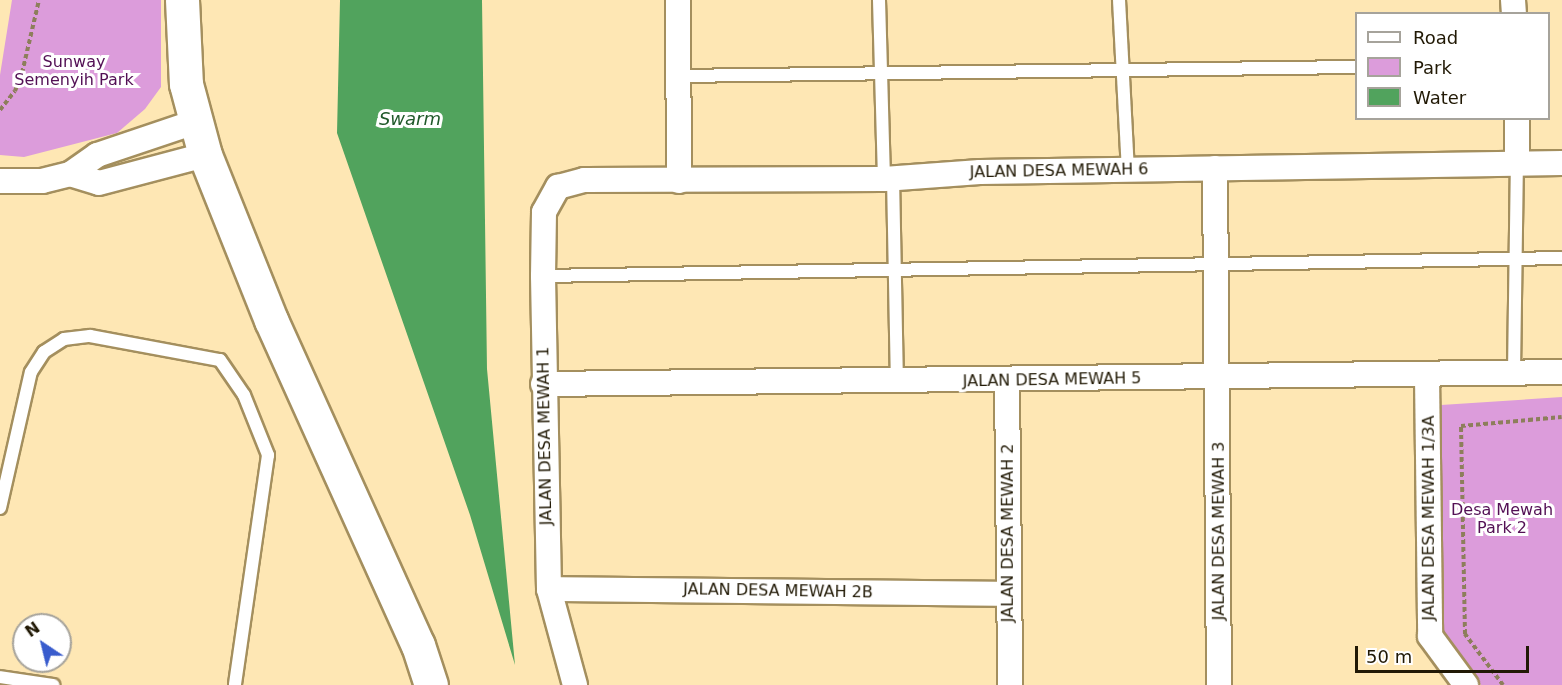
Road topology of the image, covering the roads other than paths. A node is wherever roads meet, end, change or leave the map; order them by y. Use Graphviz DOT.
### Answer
graph roads {
  1 [pos="182,0"];
  2 [pos="678,0"];
  3 [pos="879,0"];
  4 [pos="1119,0"];
  5 [pos="1355,67"];
  6 [pos="1123,70"];
  7 [pos="880,75"];
  8 [pos="677,76"];
  9 [pos="1517,120"];
  10 [pos="195,122"];
  11 [pos="205,155"];
  12 [pos="1517,163"];
  13 [pos="1562,163"];
  14 [pos="1215,168"];
  15 [pos="1128,170"];
  16 [pos="70,174"];
  17 [pos="889,178"];
  18 [pos="0,181"];
  19 [pos="679,181"];
  20 [pos="558,187"];
  21 [pos="1517,258"];
  22 [pos="1562,258"];
  23 [pos="1216,266"];
  24 [pos="895,273"];
  25 [pos="543,276"];
  26 [pos="1514,372"];
  27 [pos="1562,372"];
  28 [pos="1427,375"];
  29 [pos="1218,377"];
  30 [pos="897,381"];
  31 [pos="1007,381"];
  32 [pos="543,384"];
  33 [pos="0,508"];
  34 [pos="549,589"];
  35 [pos="1007,594"];
  36 [pos="0,677"];
  37 [pos="53,685"];
  38 [pos="236,685"];
  39 [pos="431,685"];
  40 [pos="575,685"];
  41 [pos="1010,685"];
  42 [pos="1219,685"];
  43 [pos="1466,685"];
  1 -- 10 [label="street"];
  2 -- 8 [label="street"];
  3 -- 7 [label="lane"];
  4 -- 6 [label="lane"];
  5 -- 6 [label="lane"];
  6 -- 7 [label="lane"];
  6 -- 15 [label="lane"];
  7 -- 8 [label="lane"];
  7 -- 17 [label="lane"];
  8 -- 19 [label="street"];
  9 -- 12 [label="street"];
  10 -- 11 [label="street"];
  10 -- 16 [label="street"];
  11 -- 16 [label="street"];
  11 -- 39 [label="street"];
  12 -- 13 [label="street, JALAN DESA MEWAH 6"];
  12 -- 14 [label="street, JALAN DESA MEWAH 6"];
  12 -- 21 [label="lane"];
  14 -- 15 [label="street, JALAN DESA MEWAH 6"];
  14 -- 23 [label="street, JALAN DESA MEWAH 3"];
  15 -- 17 [label="street, JALAN DESA MEWAH 6"];
  16 -- 18 [label="street"];
  17 -- 19 [label="street, JALAN DESA MEWAH 6"];
  17 -- 24 [label="lane"];
  19 -- 20 [label="street, JALAN DESA MEWAH 6"];
  20 -- 25 [label="street, JALAN DESA MEWAH 1"];
  21 -- 22 [label="lane"];
  21 -- 23 [label="lane"];
  21 -- 26 [label="lane"];
  23 -- 24 [label="lane"];
  23 -- 29 [label="street, JALAN DESA MEWAH 3"];
  24 -- 25 [label="lane"];
  24 -- 30 [label="lane"];
  25 -- 32 [label="street, JALAN DESA MEWAH 1"];
  26 -- 27 [label="street, JALAN DESA MEWAH 5"];
  26 -- 28 [label="street, JALAN DESA MEWAH 5"];
  28 -- 29 [label="street, JALAN DESA MEWAH 5"];
  28 -- 43 [label="street, JALAN DESA MEWAH 1/3A"];
  29 -- 31 [label="street, JALAN DESA MEWAH 5"];
  29 -- 42 [label="street, JALAN DESA MEWAH 3"];
  30 -- 31 [label="street, JALAN DESA MEWAH 5"];
  30 -- 32 [label="street, JALAN DESA MEWAH 5"];
  31 -- 35 [label="street, JALAN DESA MEWAH 2"];
  32 -- 34 [label="street, JALAN DESA MEWAH 1"];
  33 -- 38 [label="lane"];
  34 -- 35 [label="street, JALAN DESA MEWAH 2B"];
  34 -- 40 [label="street, JALAN DESA MEWAH 1"];
  35 -- 41 [label="street, JALAN DESA MEWAH 2"];
  36 -- 37 [label="lane"];
}
